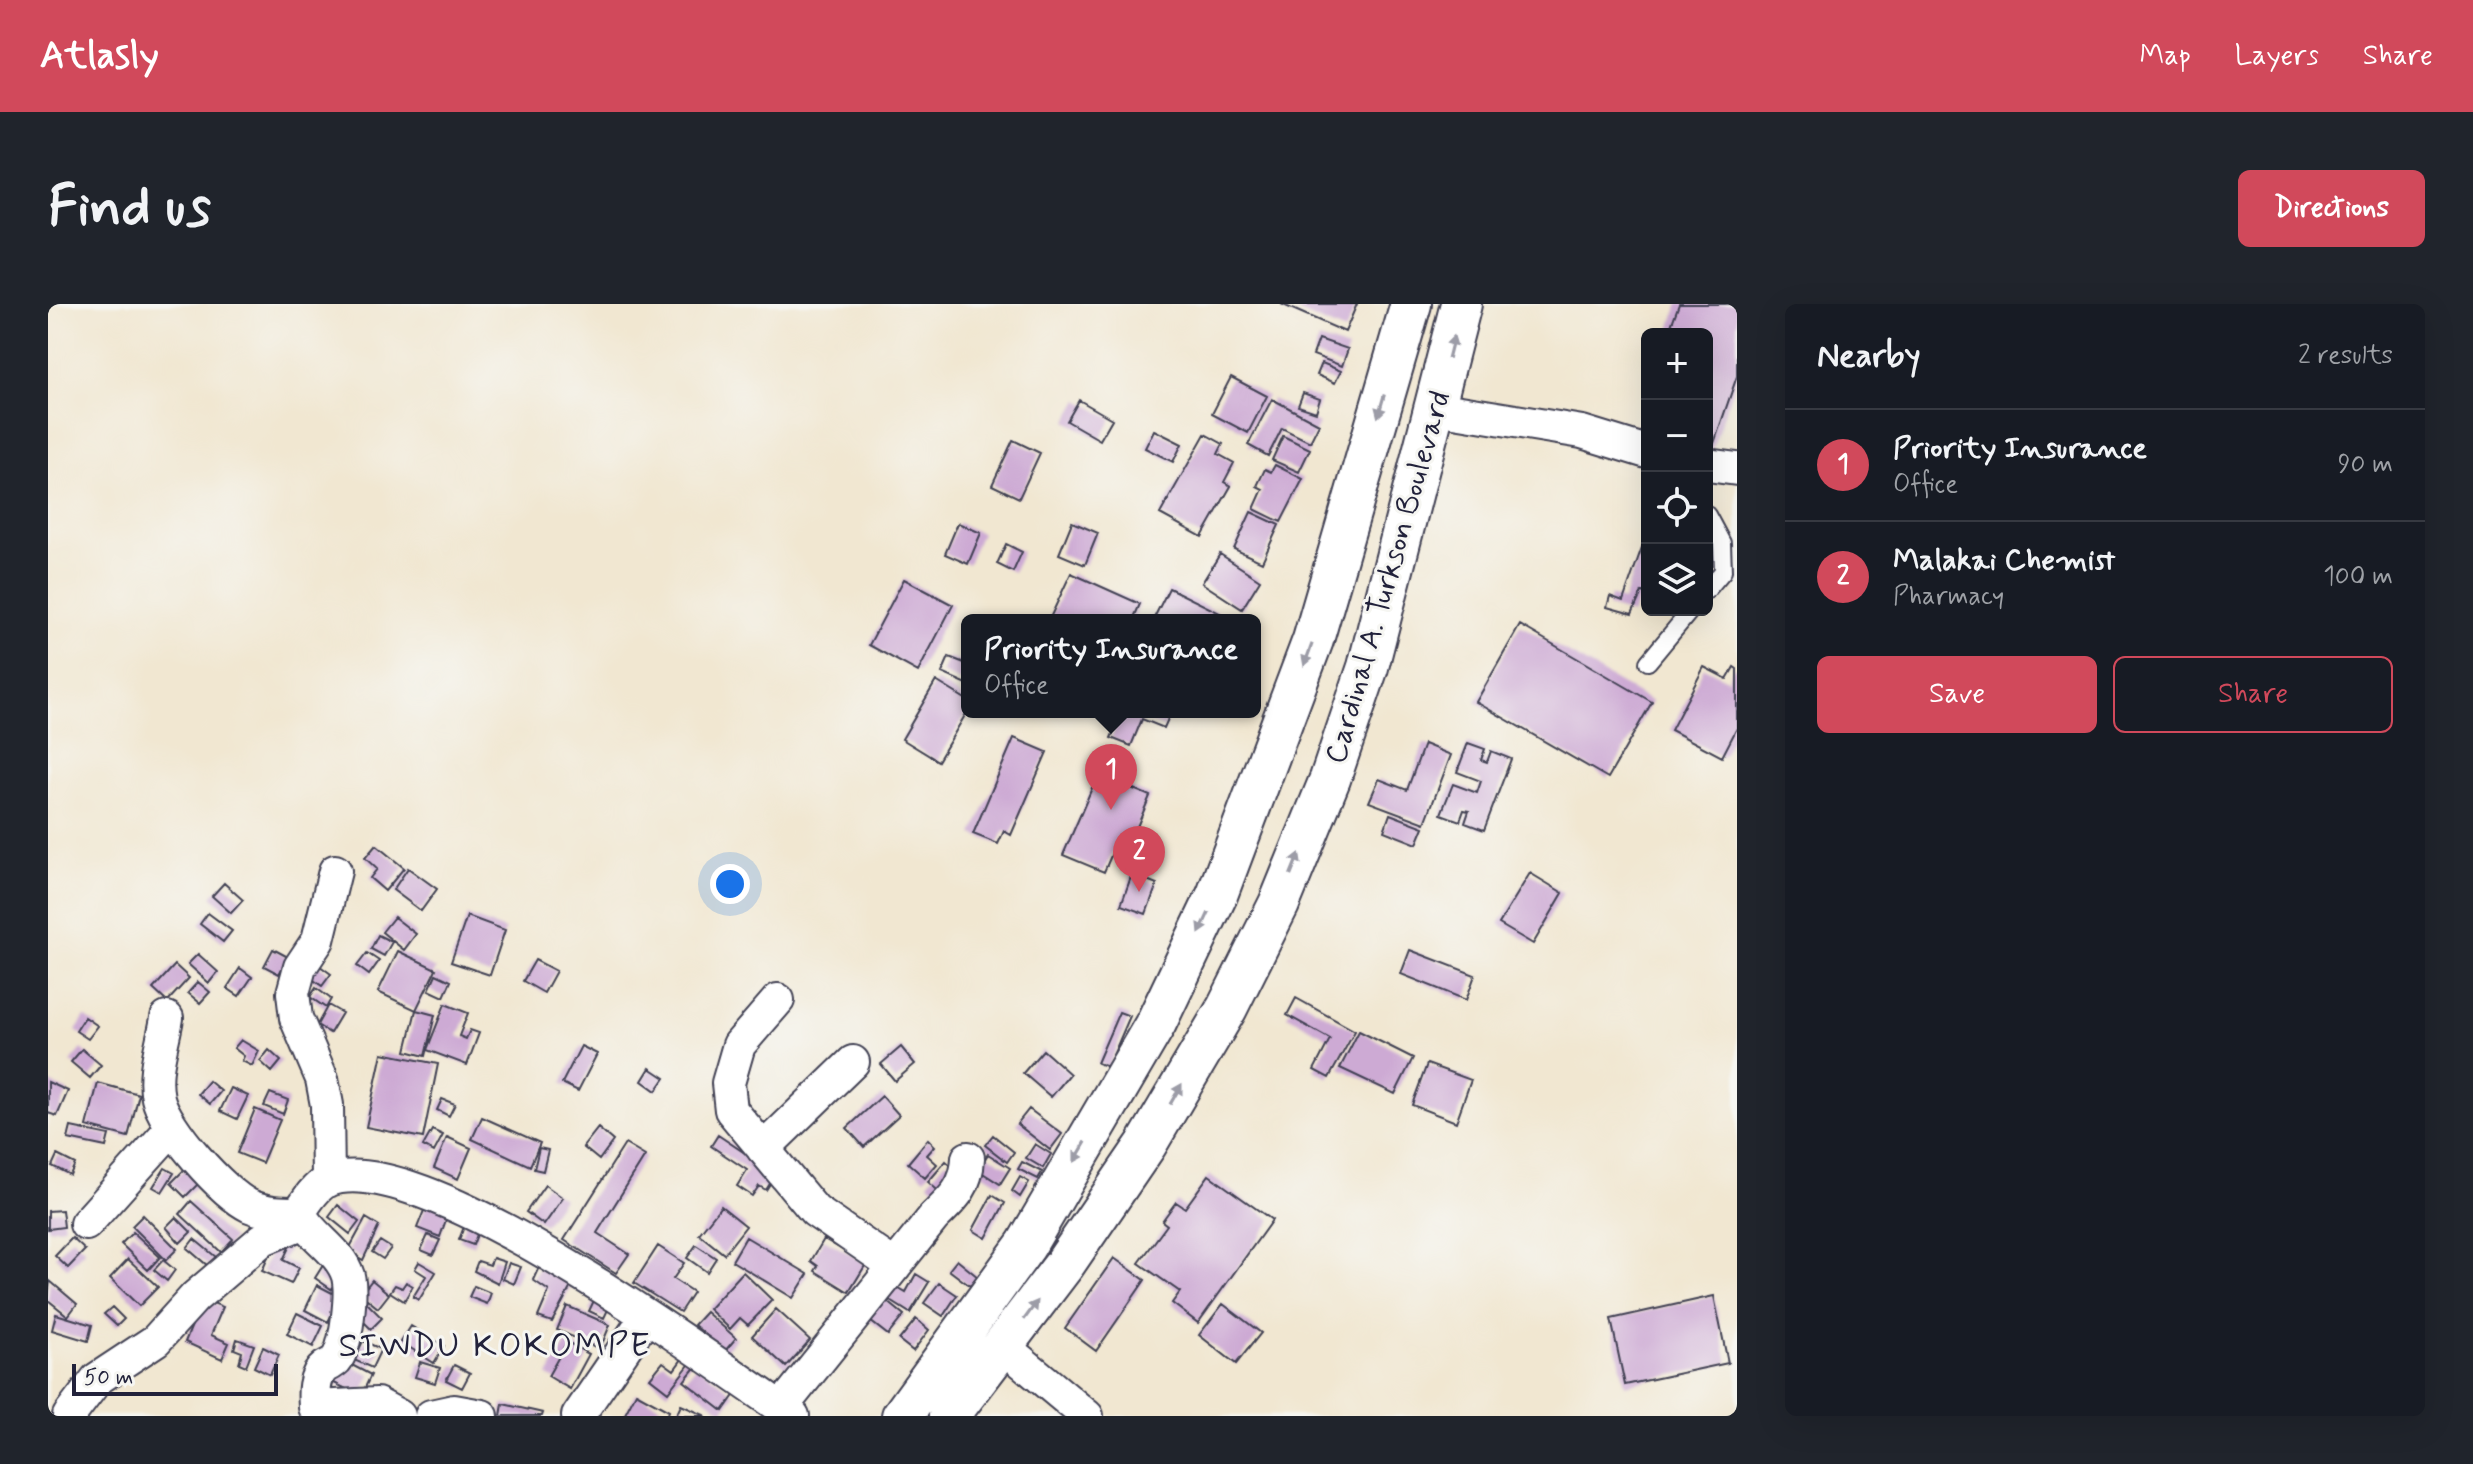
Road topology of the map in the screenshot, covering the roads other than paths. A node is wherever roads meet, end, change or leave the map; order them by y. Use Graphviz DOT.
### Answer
graph roads {
  1 [pos="1411,304"];
  2 [pos="1461,304"];
  3 [pos="1436,408"];
  4 [pos="1641,450"];
  5 [pos="1713,466"];
  6 [pos="1737,469"];
  7 [pos="1360,479"];
  8 [pos="1410,495"];
  9 [pos="1713,526"];
  10 [pos="1713,583"];
  11 [pos="1686,616"];
  12 [pos="1648,662"];
  13 [pos="335,871"];
  14 [pos="778,1000"];
  15 [pos="167,1018"];
  16 [pos="853,1062"];
  17 [pos="172,1128"];
  18 [pos="763,1149"];
  19 [pos="968,1158"];
  20 [pos="328,1181"];
  21 [pos="302,1218"];
  22 [pos="86,1224"];
  23 [pos="895,1266"];
  24 [pos="646,1317"];
  25 [pos="1004,1347"];
  26 [pos="787,1412"];
  27 [pos="69,1416"];
  28 [pos="399,1416"];
  29 [pos="431,1416"];
  30 [pos="482,1416"];
  31 [pos="578,1416"];
  32 [pos="902,1416"];
  33 [pos="949,1416"];
  34 [pos="1087,1416"];
  1 -- 7 [label="street, Cardinal A. Turkson Boulevard, one-way"];
  3 -- 2 [label="street, Cardinal A. Turkson Boulevard, one-way"];
  3 -- 4 [label="street"];
  3 -- 8 [label="street, Cardinal A. Turkson Boulevard"];
  5 -- 6 [label="street"];
  7 -- 8 [label="street"];
  7 -- 32 [label="street, Cardinal A. Turkson Boulevard, one-way"];
  25 -- 8 [label="street, Cardinal A. Turkson Boulevard, one-way"];
  9 -- 10 [label="lane"];
  11 -- 12 [label="lane"];
  13 -- 20 [label="street"];
  14 -- 18 [label="street"];
  15 -- 17 [label="street"];
  16 -- 18 [label="street"];
  17 -- 21 [label="street"];
  17 -- 22 [label="street"];
  18 -- 23 [label="street"];
  19 -- 23 [label="street"];
  20 -- 21 [label="street"];
  20 -- 24 [label="street"];
  21 -- 27 [label="street"];
  21 -- 28 [label="street"];
  23 -- 26 [label="street"];
  24 -- 26 [label="street"];
  24 -- 31 [label="street"];
  25 -- 33 [label="street, Cardinal A. Turkson Boulevard"];
  25 -- 34 [label="street"];
  29 -- 30 [label="street"];
}
